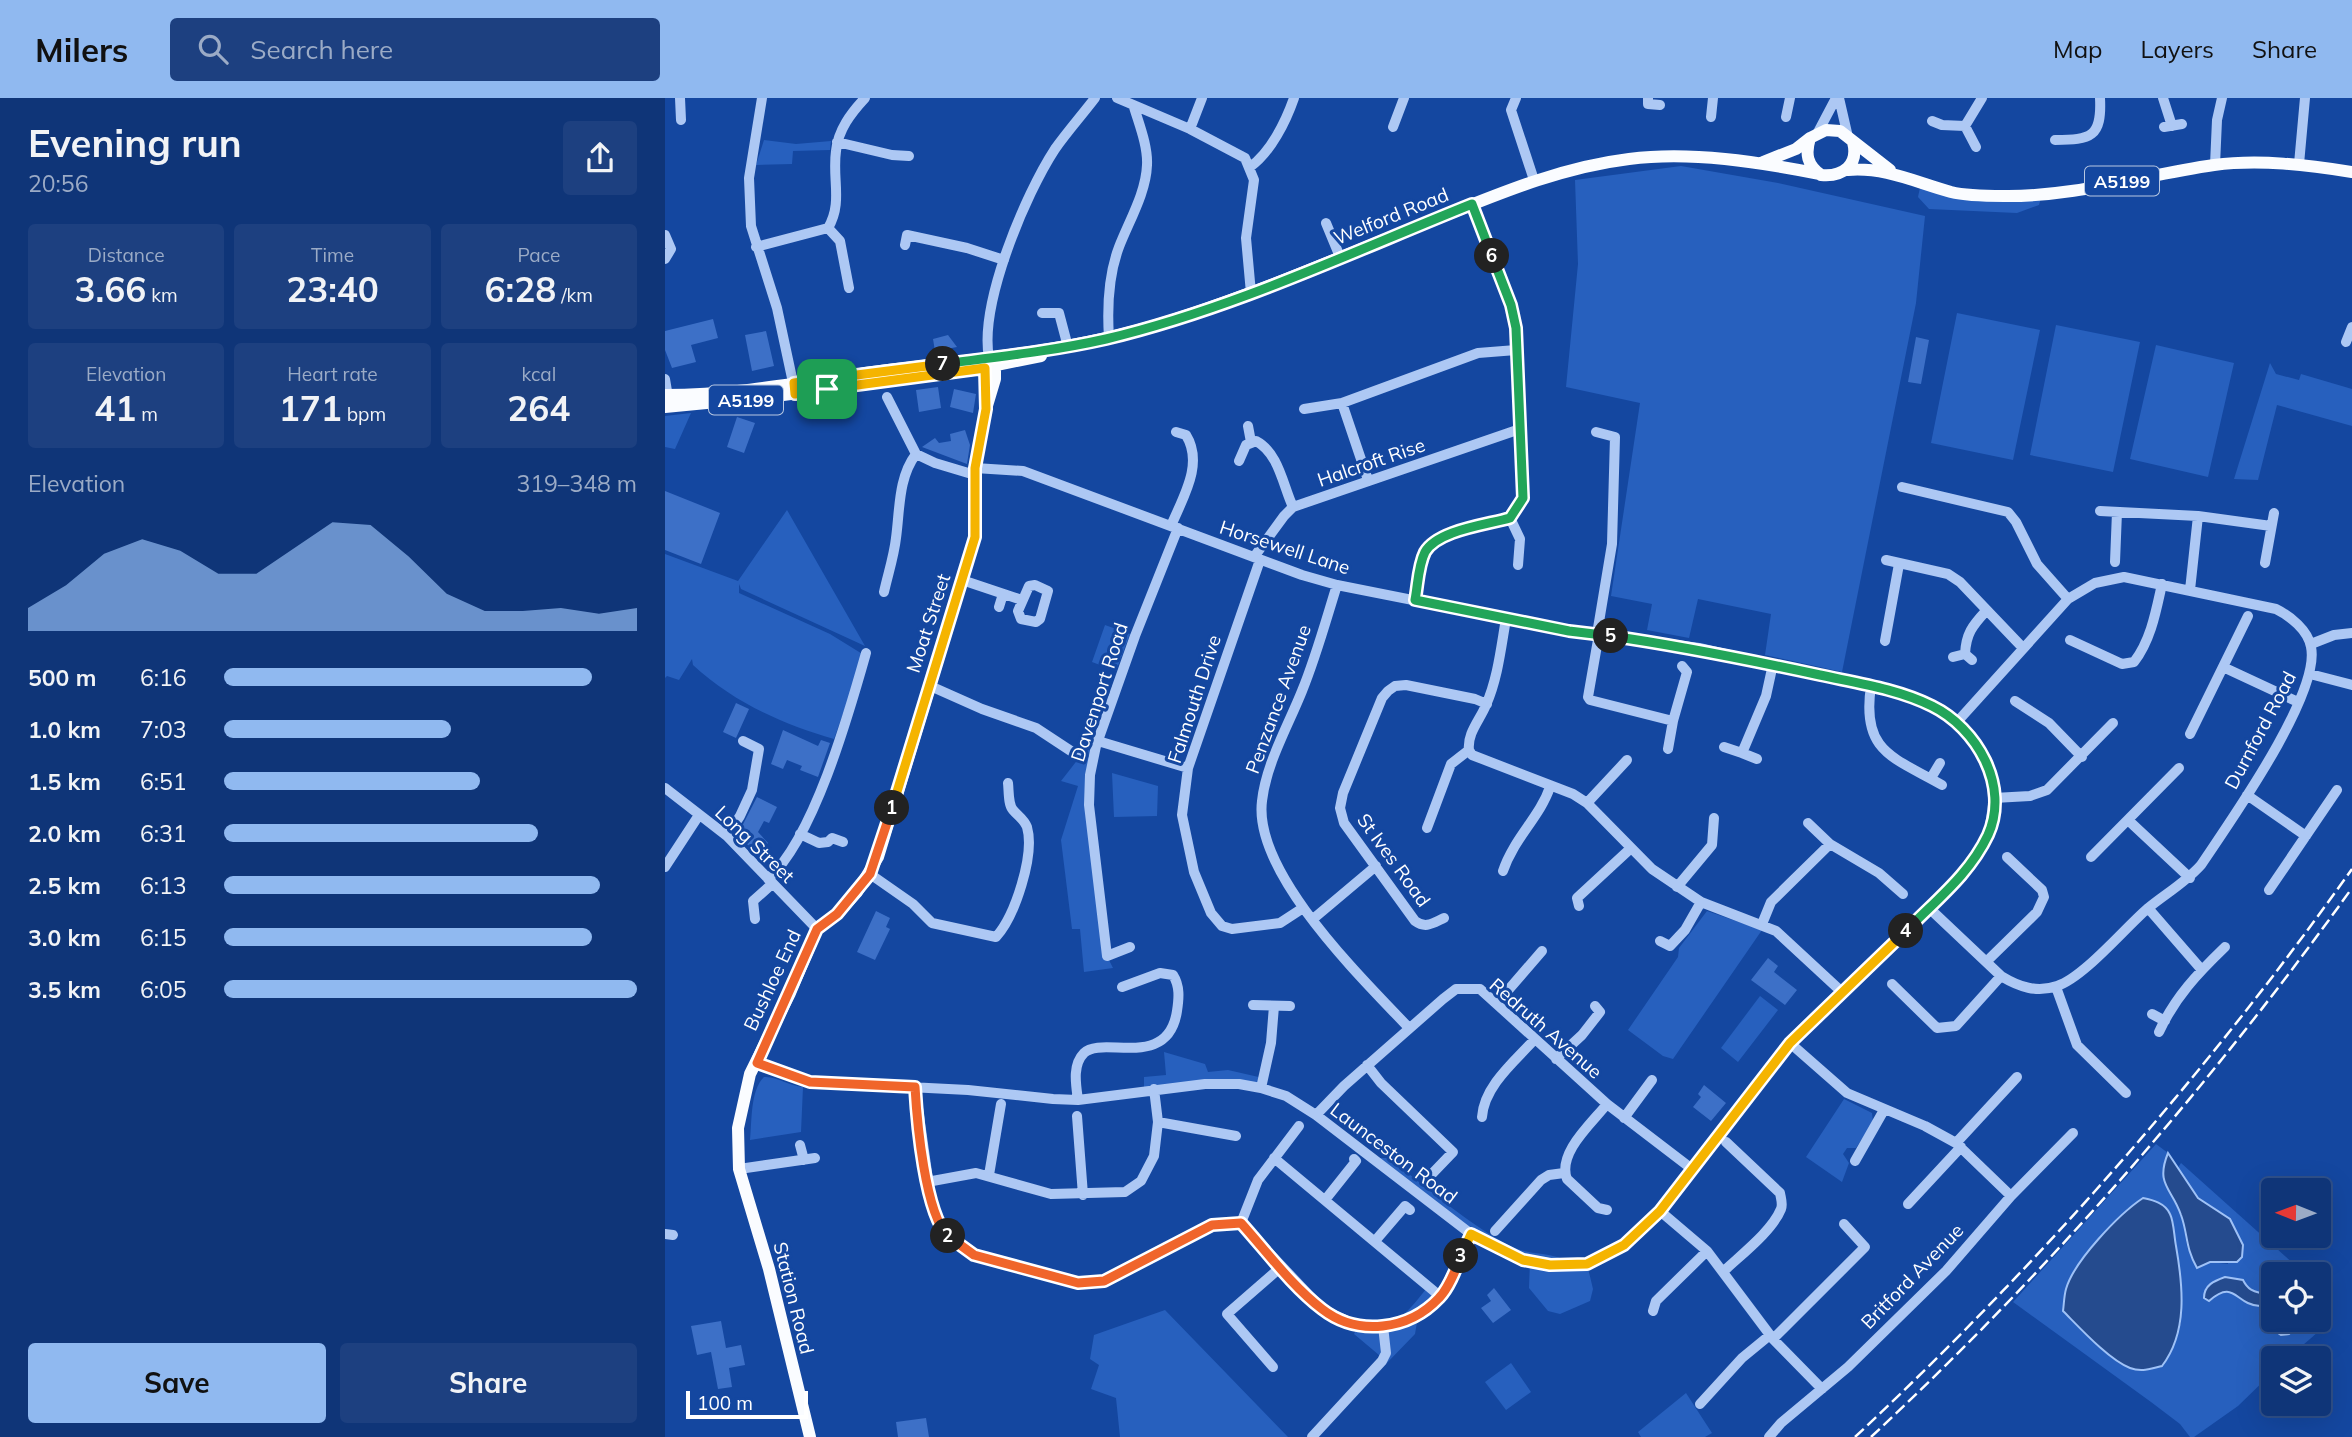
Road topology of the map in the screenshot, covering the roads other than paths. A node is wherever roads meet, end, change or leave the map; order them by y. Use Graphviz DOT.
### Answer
graph roads {
  1 [pos="680,98"];
  2 [pos="762,98"];
  3 [pos="865,98"];
  4 [pos="1095,98"];
  5 [pos="1117,98"];
  6 [pos="1202,98"];
  7 [pos="1294,98"];
  8 [pos="1404,98"];
  9 [pos="1515,98"];
  10 [pos="1649,98"];
  11 [pos="1713,98"];
  12 [pos="1790,98"];
  13 [pos="1838,98"];
  14 [pos="1982,98"];
  15 [pos="2101,98"];
  16 [pos="2163,98"];
  17 [pos="2222,98"];
  18 [pos="2305,98"];
  19 [pos="1660,105"];
  20 [pos="1134,107"];
  21 [pos="1711,117"];
  22 [pos="1786,117"];
  23 [pos="681,120"];
  24 [pos="1965,126"];
  25 [pos="2172,126"];
  26 [pos="1393,127"];
  27 [pos="1938,127"];
  28 [pos="1190,129"];
  29 [pos="1813,136"];
  30 [pos="1850,139"];
  31 [pos="2055,140"];
  32 [pos="837,142"];
  33 [pos="1976,147"];
  34 [pos="909,156"];
  35 [pos="1752,164"];
  36 [pos="2299,164"];
  37 [pos="2215,165"];
  38 [pos="1250,167"];
  39 [pos="1848,170"];
  40 [pos="2352,172"];
  41 [pos="1894,173"];
  42 [pos="1820,174"];
  43 [pos="1534,180"];
  44 [pos="1472,204"];
  45 [pos="1326,223"];
  46 [pos="828,228"];
  47 [pos="665,235"];
  48 [pos="905,245"];
  49 [pos="756,247"];
  50 [pos="1340,257"];
  51 [pos="665,259"];
  52 [pos="1004,260"];
  53 [pos="849,288"];
  54 [pos="1251,293"];
  55 [pos="1042,313"];
  56 [pos="2352,327"];
  57 [pos="1109,338"];
  58 [pos="2346,342"];
  59 [pos="1067,347"];
  60 [pos="1516,350"];
  61 [pos="997,362"];
  62 [pos="665,379"];
  63 [pos="794,389"];
  64 [pos="887,397"];
  65 [pos="667,401"];
  66 [pos="1342,403"];
  67 [pos="1304,409"];
  68 [pos="1248,426"];
  69 [pos="1520,429"];
  70 [pos="1184,431"];
  71 [pos="1596,432"];
  72 [pos="1251,442"];
  73 [pos="916,454"];
  74 [pos="1239,461"];
  75 [pos="975,471"];
  76 [pos="1368,480"];
  77 [pos="1902,487"];
  78 [pos="2016,501"];
  79 [pos="1293,507"];
  80 [pos="2100,511"];
  81 [pos="2008,512"];
  82 [pos="2117,512"];
  83 [pos="2274,513"];
  84 [pos="2198,516"];
  85 [pos="1510,518"];
  86 [pos="2271,526"];
  87 [pos="1174,527"];
  88 [pos="1257,558"];
  89 [pos="1886,560"];
  90 [pos="2115,562"];
  91 [pos="2265,563"];
  92 [pos="1899,564"];
  93 [pos="1518,565"];
  94 [pos="962,580"];
  95 [pos="2162,583"];
  96 [pos="1337,584"];
  97 [pos="2190,590"];
  98 [pos="884,592"];
  99 [pos="1003,594"];
  100 [pos="2068,599"];
  101 [pos="1022,600"];
  102 [pos="1415,600"];
  103 [pos="999,607"];
  104 [pos="1986,611"];
  105 [pos="2248,616"];
  106 [pos="1506,619"];
  107 [pos="2352,633"];
  108 [pos="1598,634"];
  109 [pos="2070,640"];
  110 [pos="1885,641"];
  111 [pos="2311,644"];
  112 [pos="2022,648"];
  113 [pos="866,653"];
  114 [pos="1963,657"];
  115 [pos="1773,664"];
  116 [pos="2223,667"];
  117 [pos="1688,669"];
  118 [pos="2310,674"];
  119 [pos="928,685"];
  120 [pos="2352,685"];
  121 [pos="1871,686"];
  122 [pos="2032,696"];
  123 [pos="2298,702"];
  124 [pos="1487,704"];
  125 [pos="1673,721"];
  126 [pos="1957,722"];
  127 [pos="2113,723"];
  128 [pos="2190,734"];
  129 [pos="743,741"];
  130 [pos="1098,741"];
  131 [pos="1724,747"];
  132 [pos="1668,749"];
  133 [pos="1469,750"];
  134 [pos="1742,753"];
  135 [pos="1077,755"];
  136 [pos="2082,757"];
  137 [pos="1757,759"];
  138 [pos="1627,760"];
  139 [pos="1940,762"];
  140 [pos="1188,768"];
  141 [pos="2176,775"];
  142 [pos="1931,778"];
  143 [pos="1007,783"];
  144 [pos="1942,785"];
  145 [pos="1550,787"];
  146 [pos="665,788"];
  147 [pos="752,790"];
  148 [pos="2337,790"];
  149 [pos="765,792"];
  150 [pos="2247,795"];
  151 [pos="1994,798"];
  152 [pos="2329,801"];
  153 [pos="1587,803"];
  154 [pos="2340,807"];
  155 [pos="699,815"];
  156 [pos="2128,820"];
  157 [pos="1710,823"];
  158 [pos="1808,823"];
  159 [pos="1427,828"];
  160 [pos="800,834"];
  161 [pos="2306,835"];
  162 [pos="727,836"];
  163 [pos="2092,838"];
  164 [pos="843,842"];
  165 [pos="1830,844"];
  166 [pos="2101,847"];
  167 [pos="1630,849"];
  168 [pos="2007,857"];
  169 [pos="2091,857"];
  170 [pos="1376,866"];
  171 [pos="665,867"];
  172 [pos="1503,872"];
  173 [pos="870,874"];
  174 [pos="2190,878"];
  175 [pos="770,881"];
  176 [pos="1677,887"];
  177 [pos="2269,890"];
  178 [pos="1903,894"];
  179 [pos="1576,899"];
  180 [pos="1701,902"];
  181 [pos="1303,908"];
  182 [pos="1929,908"];
  183 [pos="2148,908"];
  184 [pos="1444,918"];
  185 [pos="755,919"];
  186 [pos="1313,919"];
  187 [pos="1762,923"];
  188 [pos="817,929"];
  189 [pos="1667,946"];
  190 [pos="1130,947"];
  191 [pos="1542,951"];
  192 [pos="2222,955"];
  193 [pos="1107,956"];
  194 [pos="1094,958"];
  195 [pos="1986,962"];
  196 [pos="2201,969"];
  197 [pos="2001,976"];
  198 [pos="1892,984"];
  199 [pos="1122,987"];
  200 [pos="2056,987"];
  201 [pos="1843,993"];
  202 [pos="1497,1003"];
  203 [pos="1253,1005"];
  204 [pos="1274,1006"];
  205 [pos="1290,1006"];
  206 [pos="1595,1006"];
  207 [pos="2152,1014"];
  208 [pos="2165,1021"];
  209 [pos="1409,1028"];
  210 [pos="2159,1032"];
  211 [pos="1535,1039"];
  212 [pos="1790,1043"];
  213 [pos="1556,1059"];
  214 [pos="757,1063"];
  215 [pos="1367,1065"];
  216 [pos="2017,1077"];
  217 [pos="1652,1080"];
  218 [pos="915,1087"];
  219 [pos="1261,1088"];
  220 [pos="1154,1089"];
  221 [pos="2126,1093"];
  222 [pos="1078,1100"];
  223 [pos="1470,1103"];
  224 [pos="1001,1104"];
  225 [pos="1607,1104"];
  226 [pos="1884,1110"];
  227 [pos="1316,1115"];
  228 [pos="1077,1116"];
  229 [pos="1624,1118"];
  230 [pos="1158,1122"];
  231 [pos="1299,1126"];
  232 [pos="2073,1133"];
  233 [pos="1236,1136"];
  234 [pos="1726,1142"];
  235 [pos="800,1145"];
  236 [pos="1958,1145"];
  237 [pos="1853,1157"];
  238 [pos="815,1158"];
  239 [pos="1275,1158"];
  240 [pos="804,1160"];
  241 [pos="1357,1162"];
  242 [pos="739,1169"];
  243 [pos="1692,1169"];
  244 [pos="1564,1173"];
  245 [pos="989,1175"];
  246 [pos="1428,1178"];
  247 [pos="927,1182"];
  248 [pos="1083,1195"];
  249 [pos="2011,1196"];
  250 [pos="1325,1200"];
  251 [pos="1916,1201"];
  252 [pos="1410,1210"];
  253 [pos="1607,1210"];
  254 [pos="1660,1211"];
  255 [pos="1241,1223"];
  256 [pos="1844,1224"];
  257 [pos="1495,1231"];
  258 [pos="1471,1234"];
  259 [pos="1375,1241"];
  260 [pos="1707,1251"];
  261 [pos="1281,1267"];
  262 [pos="1725,1270"];
  263 [pos="1441,1297"];
  264 [pos="1652,1303"];
  265 [pos="1218,1305"];
  266 [pos="1227,1314"];
  267 [pos="1383,1326"];
  268 [pos="1771,1337"];
  269 [pos="1273,1367"];
  270 [pos="1700,1384"];
  271 [pos="1822,1389"];
  272 [pos="1710,1393"];
  273 [pos="1700,1404"];
  274 [pos="810,1437"];
  275 [pos="1312,1437"];
  276 [pos="1769,1437"];
  1 -- 23 [label="street"];
  2 -- 49 [label="street"];
  3 -- 32 [label="street"];
  4 -- 52 [label="street"];
  5 -- 20 [label="street"];
  6 -- 28 [label="street"];
  7 -- 38 [label="street"];
  8 -- 26 [label="street"];
  9 -- 43 [label="street"];
  10 -- 19 [label="street"];
  11 -- 21 [label="street"];
  12 -- 22 [label="street"];
  13 -- 29 [label="street"];
  13 -- 30 [label="street"];
  14 -- 24 [label="street"];
  15 -- 31 [label="street"];
  16 -- 25 [label="street"];
  17 -- 37 [label="street"];
  18 -- 36 [label="street"];
  20 -- 28 [label="street"];
  20 -- 57 [label="street"];
  24 -- 27 [label="street"];
  24 -- 33 [label="street"];
  28 -- 38 [label="street"];
  29 -- 30 [label="main road"];
  29 -- 35 [label="main road, Welford Road"];
  29 -- 42 [label="main road"];
  30 -- 39 [label="main road"];
  30 -- 41 [label="main road, A5199"];
  32 -- 34 [label="street"];
  32 -- 46 [label="street"];
  35 -- 42 [label="main road, Welford Road"];
  35 -- 43 [label="main road, Welford Road"];
  36 -- 37 [label="main road, A5199"];
  36 -- 40 [label="main road, A5199"];
  37 -- 41 [label="main road, A5199"];
  38 -- 54 [label="street"];
  39 -- 41 [label="main road, A5199"];
  39 -- 42 [label="main road"];
  43 -- 44 [label="main road, Welford Road"];
  44 -- 50 [label="main road, Welford Road"];
  44 -- 60 [label="street"];
  45 -- 50 [label="street"];
  46 -- 49 [label="street"];
  46 -- 53 [label="street"];
  47 -- 51 [label="street"];
  48 -- 52 [label="street"];
  49 -- 63 [label="street"];
  50 -- 54 [label="main road, Welford Road"];
  52 -- 61 [label="street"];
  54 -- 57 [label="main road, Welford Road"];
  55 -- 59 [label="street"];
  56 -- 58 [label="street"];
  57 -- 59 [label="main road, Welford Road"];
  59 -- 61 [label="main road, Welford Road"];
  60 -- 66 [label="street"];
  60 -- 69 [label="street"];
  61 -- 63 [label="main road, A5199"];
  61 -- 63 [label="main road, A5199"];
  61 -- 75 [label="main road, Moat Street"];
  62 -- 65 [label="street"];
  63 -- 65 [label="main road, A5199"];
  64 -- 73 [label="street"];
  66 -- 67 [label="street"];
  66 -- 76 [label="street"];
  68 -- 72 [label="street"];
  69 -- 76 [label="street, Halcroft Rise"];
  69 -- 85 [label="street"];
  70 -- 87 [label="street, Davenport Road"];
  71 -- 108 [label="street"];
  72 -- 74 [label="street"];
  72 -- 79 [label="street"];
  73 -- 75 [label="street, Horsewell Lane"];
  73 -- 98 [label="street"];
  75 -- 87 [label="street, Horsewell Lane"];
  75 -- 94 [label="main road, Moat Street"];
  76 -- 79 [label="street, Halcroft Rise"];
  77 -- 81 [label="street"];
  78 -- 81 [label="street"];
  79 -- 88 [label="street"];
  80 -- 82 [label="street"];
  81 -- 100 [label="street"];
  82 -- 84 [label="street"];
  82 -- 90 [label="street"];
  83 -- 86 [label="street"];
  84 -- 86 [label="street"];
  84 -- 97 [label="street"];
  85 -- 93 [label="street"];
  85 -- 102 [label="street"];
  86 -- 91 [label="street"];
  87 -- 88 [label="street, Horsewell Lane"];
  87 -- 130 [label="street, Davenport Road"];
  88 -- 96 [label="street, Horsewell Lane"];
  88 -- 140 [label="street, Falmouth Drive"];
  89 -- 92 [label="street"];
  92 -- 104 [label="street"];
  92 -- 110 [label="street"];
  94 -- 99 [label="street"];
  94 -- 119 [label="main road, Moat Street"];
  95 -- 97 [label="street"];
  95 -- 100 [label="street"];
  95 -- 109 [label="street"];
  96 -- 102 [label="street, Horsewell Lane"];
  96 -- 181 [label="street, Penzance Avenue"];
  97 -- 111 [label="street"];
  99 -- 101 [label="street"];
  99 -- 103 [label="street"];
  100 -- 112 [label="street"];
  102 -- 106 [label="street, Horsewell Lane"];
  104 -- 112 [label="street"];
  104 -- 114 [label="street"];
  105 -- 116 [label="street"];
  106 -- 108 [label="street, Horsewell Lane"];
  106 -- 124 [label="street"];
  107 -- 111 [label="street"];
  108 -- 115 [label="street, Horsewell Lane"];
  108 -- 125 [label="street"];
  111 -- 118 [label="street, Durnford Road"];
  112 -- 126 [label="street"];
  113 -- 160 [label="street"];
  115 -- 121 [label="street, Horsewell Lane"];
  115 -- 134 [label="street"];
  116 -- 123 [label="street"];
  116 -- 128 [label="street"];
  117 -- 125 [label="street"];
  118 -- 120 [label="street"];
  118 -- 123 [label="street, Durnford Road"];
  119 -- 135 [label="street"];
  119 -- 173 [label="main road, Moat Street"];
  121 -- 126 [label="street, Horsewell Lane"];
  121 -- 142 [label="street"];
  122 -- 136 [label="street"];
  123 -- 150 [label="street, Durnford Road"];
  124 -- 133 [label="street"];
  124 -- 170 [label="street, St Ives Road"];
  125 -- 132 [label="street"];
  126 -- 151 [label="street, Launceston Road"];
  127 -- 136 [label="street"];
  129 -- 147 [label="street"];
  130 -- 140 [label="street"];
  130 -- 193 [label="street, Davenport Road"];
  131 -- 134 [label="street"];
  133 -- 145 [label="street"];
  133 -- 159 [label="street"];
  134 -- 137 [label="street"];
  136 -- 151 [label="street"];
  138 -- 153 [label="street"];
  139 -- 142 [label="street"];
  140 -- 181 [label="street, Falmouth Drive"];
  141 -- 156 [label="street"];
  142 -- 144 [label="street"];
  143 -- 173 [label="street"];
  145 -- 153 [label="street"];
  145 -- 172 [label="street"];
  146 -- 155 [label="street, Long Street"];
  147 -- 149 [label="street"];
  147 -- 162 [label="street"];
  148 -- 152 [label="street"];
  150 -- 161 [label="street"];
  150 -- 174 [label="street, Durnford Road"];
  151 -- 182 [label="street, Launceston Road"];
  152 -- 154 [label="street"];
  152 -- 161 [label="street"];
  153 -- 167 [label="street"];
  155 -- 162 [label="street, Long Street"];
  155 -- 171 [label="street"];
  156 -- 166 [label="street"];
  156 -- 174 [label="street"];
  157 -- 176 [label="street"];
  158 -- 165 [label="street"];
  160 -- 164 [label="street"];
  160 -- 175 [label="street"];
  161 -- 177 [label="street"];
  162 -- 175 [label="street, Long Street"];
  163 -- 166 [label="street"];
  165 -- 178 [label="street"];
  165 -- 187 [label="street"];
  166 -- 169 [label="street"];
  167 -- 176 [label="street"];
  167 -- 179 [label="street"];
  168 -- 195 [label="street"];
  170 -- 184 [label="street, St Ives Road"];
  170 -- 186 [label="street"];
  173 -- 188 [label="main road, Moat Street"];
  174 -- 183 [label="street, Durnford Road"];
  175 -- 185 [label="street"];
  175 -- 188 [label="street, Long Street"];
  176 -- 180 [label="street"];
  180 -- 187 [label="street"];
  180 -- 189 [label="street"];
  181 -- 186 [label="street, Penzance Avenue"];
  182 -- 195 [label="street"];
  182 -- 201 [label="street, Launceston Road"];
  183 -- 196 [label="street"];
  183 -- 200 [label="street, Durnford Road"];
  186 -- 209 [label="street, Penzance Avenue"];
  187 -- 201 [label="street"];
  188 -- 214 [label="main road, Bushloe End"];
  190 -- 193 [label="street"];
  191 -- 202 [label="street"];
  192 -- 196 [label="street"];
  193 -- 194 [label="street"];
  195 -- 197 [label="street"];
  196 -- 208 [label="street"];
  197 -- 198 [label="street"];
  197 -- 200 [label="street"];
  199 -- 222 [label="street"];
  200 -- 221 [label="street"];
  201 -- 212 [label="street, Launceston Road"];
  202 -- 209 [label="street, Redruth Avenue"];
  202 -- 211 [label="street, Redruth Avenue"];
  203 -- 204 [label="street"];
  204 -- 205 [label="street"];
  204 -- 219 [label="street"];
  206 -- 213 [label="street"];
  207 -- 208 [label="street"];
  208 -- 210 [label="street"];
  209 -- 215 [label="street, Redruth Avenue"];
  211 -- 213 [label="street, Redruth Avenue"];
  211 -- 223 [label="street"];
  212 -- 226 [label="street"];
  212 -- 243 [label="street, Launceston Road"];
  213 -- 225 [label="street, Redruth Avenue"];
  214 -- 218 [label="street, Launceston Road"];
  214 -- 242 [label="main road, Bushloe End"];
  215 -- 227 [label="street, Redruth Avenue"];
  215 -- 246 [label="street"];
  216 -- 236 [label="street"];
  217 -- 229 [label="street"];
  218 -- 222 [label="street, Launceston Road"];
  218 -- 247 [label="street"];
  219 -- 220 [label="street, Launceston Road"];
  219 -- 227 [label="street, Launceston Road"];
  220 -- 222 [label="street, Launceston Road"];
  220 -- 230 [label="street"];
  224 -- 245 [label="street"];
  225 -- 229 [label="street, Redruth Avenue"];
  225 -- 244 [label="street"];
  226 -- 236 [label="street"];
  226 -- 237 [label="street"];
  227 -- 258 [label="street, Launceston Road"];
  228 -- 248 [label="street"];
  229 -- 243 [label="street, Redruth Avenue"];
  230 -- 233 [label="street"];
  230 -- 248 [label="street"];
  231 -- 239 [label="street"];
  232 -- 249 [label="street, Britford Avenue"];
  234 -- 262 [label="street"];
  235 -- 240 [label="street"];
  236 -- 249 [label="street"];
  236 -- 251 [label="street"];
  238 -- 240 [label="street"];
  239 -- 250 [label="street"];
  239 -- 255 [label="street"];
  240 -- 242 [label="street"];
  241 -- 250 [label="street"];
  242 -- 274 [label="main road, Station Road"];
  243 -- 254 [label="street, Launceston Road"];
  244 -- 253 [label="street"];
  244 -- 257 [label="street"];
  245 -- 247 [label="street"];
  245 -- 248 [label="street"];
  247 -- 255 [label="street"];
  249 -- 271 [label="street, Britford Avenue"];
  250 -- 259 [label="street"];
  252 -- 259 [label="street"];
  254 -- 258 [label="street, Launceston Road"];
  254 -- 260 [label="street"];
  255 -- 261 [label="street"];
  256 -- 268 [label="street"];
  258 -- 263 [label="street"];
  259 -- 263 [label="street"];
  260 -- 262 [label="street"];
  260 -- 264 [label="street"];
  261 -- 266 [label="street"];
  261 -- 267 [label="street"];
  262 -- 268 [label="street"];
  263 -- 267 [label="street"];
  265 -- 266 [label="street"];
  266 -- 269 [label="street"];
  267 -- 275 [label="street"];
  268 -- 271 [label="street"];
  268 -- 272 [label="street"];
  270 -- 272 [label="street"];
  271 -- 276 [label="street, Britford Avenue"];
  272 -- 273 [label="street"];
}
